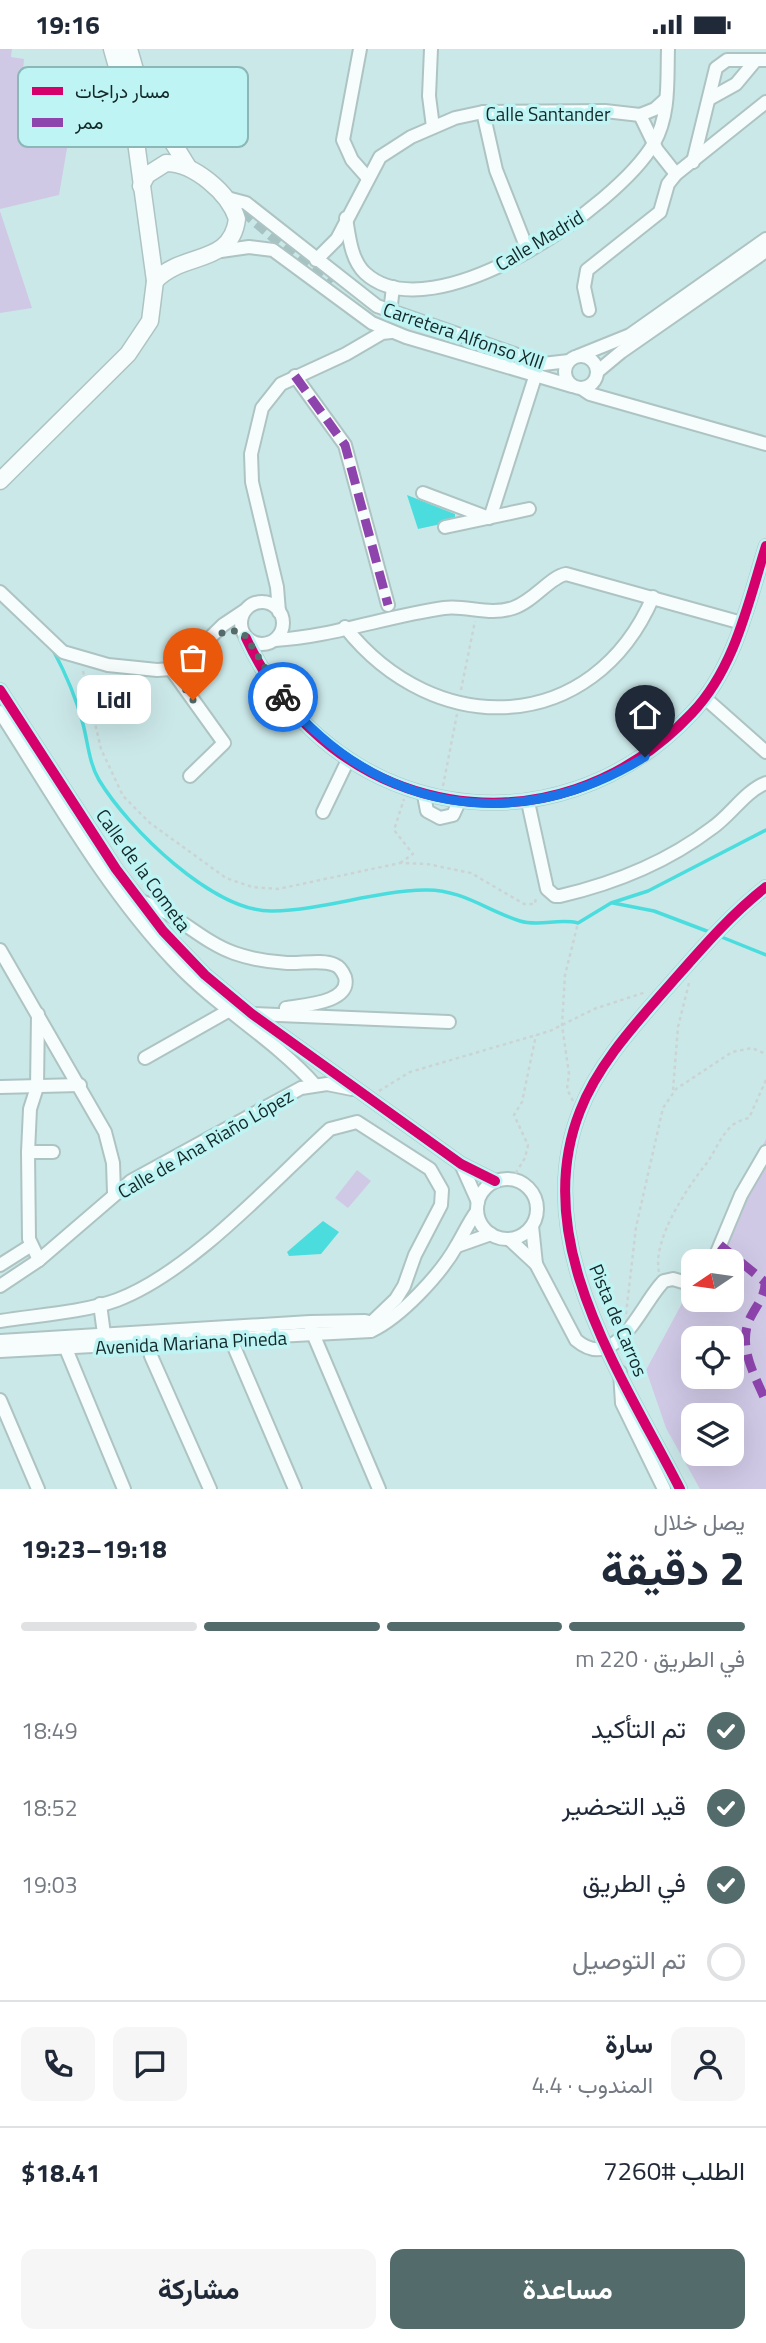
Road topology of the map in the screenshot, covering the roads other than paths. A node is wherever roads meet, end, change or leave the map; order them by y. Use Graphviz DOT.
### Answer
graph roads {
  1 [pos="112,49"];
  2 [pos="120,49"];
  3 [pos="129,49"];
  4 [pos="360,49"];
  5 [pos="431,49"];
  6 [pos="668,49"];
  7 [pos="761,60"];
  8 [pos="117,67"];
  9 [pos="126,67"];
  10 [pos="134,67"];
  11 [pos="666,99"];
  12 [pos="709,99"];
  13 [pos="766,101"];
  14 [pos="483,111"];
  15 [pos="640,115"];
  16 [pos="433,127"];
  17 [pos="654,143"];
  18 [pos="135,147"];
  19 [pos="176,147"];
  20 [pos="692,164"];
  21 [pos="188,167"];
  22 [pos="676,174"];
  23 [pos="367,177"];
  24 [pos="141,186"];
  25 [pos="227,198"];
  26 [pos="346,218"];
  27 [pos="766,239"];
  28 [pos="149,242"];
  29 [pos="221,251"];
  30 [pos="528,251"];
  31 [pos="766,251"];
  32 [pos="316,260"];
  33 [pos="182,262"];
  34 [pos="155,282"];
  35 [pos="330,285"];
  36 [pos="393,287"];
  37 [pos="589,310"];
  38 [pos="390,313"];
  39 [pos="372,323"];
  40 [pos="391,332"];
  41 [pos="362,345"];
  42 [pos="574,359"];
  43 [pos="597,375"];
  44 [pos="295,376"];
  45 [pos="535,377"];
  46 [pos="573,384"];
  47 [pos="611,397"];
  48 [pos="766,444"];
  49 [pos="0,481"];
  50 [pos="423,493"];
  51 [pos="529,509"];
  52 [pos="489,517"];
  53 [pos="445,527"];
  54 [pos="766,546"];
  55 [pos="273,576"];
  56 [pos="0,592"];
  57 [pos="653,597"];
  58 [pos="260,602"];
  59 [pos="388,605"];
  60 [pos="244,611"];
  61 [pos="279,612"];
  62 [pos="741,624"];
  63 [pos="345,627"];
  64 [pos="215,634"];
  65 [pos="245,635"];
  66 [pos="270,642"];
  67 [pos="171,669"];
  68 [pos="272,682"];
  69 [pos="0,690"];
  70 [pos="705,698"];
  71 [pos="0,712"];
  72 [pos="766,752"];
  73 [pos="348,760"];
  74 [pos="190,776"];
  75 [pos="766,783"];
  76 [pos="424,795"];
  77 [pos="459,802"];
  78 [pos="528,802"];
  79 [pos="323,812"];
  80 [pos="766,887"];
  81 [pos="140,901"];
  82 [pos="0,950"];
  83 [pos="286,1008"];
  84 [pos="228,1011"];
  85 [pos="38,1013"];
  86 [pos="252,1014"];
  87 [pos="449,1022"];
  88 [pos="145,1058"];
  89 [pos="327,1068"];
  90 [pos="80,1085"];
  91 [pos="316,1085"];
  92 [pos="0,1087"];
  93 [pos="37,1087"];
  94 [pos="365,1094"];
  95 [pos="28,1152"];
  96 [pos="53,1152"];
  97 [pos="766,1152"];
  98 [pos="461,1164"];
  99 [pos="495,1181"];
  100 [pos="114,1193"];
  101 [pos="477,1207"];
  102 [pos="531,1226"];
  103 [pos="491,1234"];
  104 [pos="509,1239"];
  105 [pos="30,1246"];
  106 [pos="457,1246"];
  107 [pos="718,1249"];
  108 [pos="39,1261"];
  109 [pos="536,1264"];
  110 [pos="0,1265"];
  111 [pos="681,1282"];
  112 [pos="0,1286"];
  113 [pos="100,1304"];
  114 [pos="0,1321"];
  115 [pos="376,1324"];
  116 [pos="311,1329"];
  117 [pos="104,1334"];
  118 [pos="229,1334"];
  119 [pos="62,1336"];
  120 [pos="147,1338"];
  121 [pos="0,1341"];
  122 [pos="607,1345"];
  123 [pos="66,1349"];
  124 [pos="0,1351"];
  125 [pos="620,1371"];
  126 [pos="0,1400"];
  127 [pos="38,1489"];
  128 [pos="124,1489"];
  129 [pos="210,1489"];
  130 [pos="295,1489"];
  131 [pos="379,1489"];
  132 [pos="664,1489"];
  133 [pos="680,1489"];
  1 -- 8 [label="main road"];
  2 -- 9 [label="street"];
  3 -- 10 [label="main road"];
  4 -- 23 [label="street"];
  5 -- 16 [label="street"];
  6 -- 11 [label="street, Calle Madrid"];
  7 -- 12 [label="street"];
  7 -- 12 [label="street"];
  11 -- 15 [label="street"];
  11 -- 17 [label="street, Calle Madrid"];
  12 -- 20 [label="street"];
  13 -- 20 [label="street"];
  14 -- 15 [label="street, Calle Santander"];
  14 -- 16 [label="street, Calle Santander"];
  14 -- 30 [label="street"];
  15 -- 17 [label="street"];
  16 -- 23 [label="street, Calle Santander"];
  17 -- 22 [label="street"];
  17 -- 30 [label="street, Calle Madrid"];
  18 -- 24 [label="main road"];
  19 -- 21 [label="main road"];
  20 -- 22 [label="street"];
  21 -- 24 [label="main road"];
  21 -- 25 [label="main road"];
  22 -- 37 [label="street"];
  23 -- 26 [label="street, Calle Santander"];
  24 -- 28 [label="main road"];
  25 -- 29 [label="main road"];
  25 -- 32 [label="street, Carretera Alfonso XIII"];
  26 -- 32 [label="street, Calle Santander"];
  26 -- 36 [label="street, Calle Madrid"];
  27 -- 42 [label="street, Carretera Alfonso XIII"];
  28 -- 33 [label="main road"];
  28 -- 34 [label="main road"];
  29 -- 33 [label="main road"];
  29 -- 39 [label="street, Carretera Alfonso XIII"];
  30 -- 36 [label="street, Calle Madrid"];
  31 -- 43 [label="street"];
  32 -- 38 [label="street, Carretera Alfonso XIII"];
  33 -- 34 [label="main road"];
  34 -- 49 [label="main road"];
  35 -- 46 [label="street, Carretera Alfonso XIII"];
  36 -- 38 [label="street"];
  38 -- 42 [label="street, Carretera Alfonso XIII"];
  39 -- 40 [label="street, Carretera Alfonso XIII"];
  39 -- 41 [label="street"];
  40 -- 41 [label="street"];
  40 -- 45 [label="street, Carretera Alfonso XIII"];
  41 -- 44 [label="street"];
  42 -- 43 [label="street"];
  42 -- 46 [label="street"];
  43 -- 46 [label="street"];
  43 -- 47 [label="street"];
  44 -- 55 [label="street"];
  44 -- 59 [label="street"];
  45 -- 46 [label="street, Carretera Alfonso XIII"];
  45 -- 52 [label="street"];
  46 -- 47 [label="street"];
  47 -- 48 [label="street"];
  50 -- 52 [label="street"];
  51 -- 52 [label="street"];
  52 -- 53 [label="street"];
  54 -- 62 [label="street"];
  55 -- 58 [label="street"];
  55 -- 61 [label="street"];
  56 -- 67 [label="street"];
  57 -- 62 [label="street"];
  57 -- 63 [label="street"];
  57 -- 63 [label="street"];
  58 -- 60 [label="street"];
  58 -- 61 [label="street"];
  60 -- 64 [label="street"];
  60 -- 65 [label="street"];
  61 -- 66 [label="street"];
  62 -- 70 [label="street"];
  63 -- 66 [label="street"];
  64 -- 65 [label="street"];
  64 -- 67 [label="street"];
  65 -- 66 [label="street"];
  65 -- 68 [label="street"];
  66 -- 68 [label="street"];
  67 -- 74 [label="street"];
  68 -- 73 [label="street"];
  69 -- 81 [label="street, Calle de la Cometa"];
  70 -- 72 [label="street"];
  70 -- 78 [label="street"];
  71 -- 84 [label="street, Calle de la Cometa"];
  73 -- 76 [label="street"];
  73 -- 79 [label="street"];
  75 -- 78 [label="street"];
  76 -- 77 [label="street"];
  76 -- 77 [label="street"];
  77 -- 78 [label="street"];
  80 -- 122 [label="street, Pista de Carros"];
  81 -- 83 [label="street"];
  81 -- 86 [label="street, Calle de la Cometa"];
  82 -- 85 [label="street"];
  84 -- 88 [label="street"];
  84 -- 91 [label="street, Calle de la Cometa"];
  85 -- 90 [label="street"];
  85 -- 93 [label="street"];
  86 -- 87 [label="street"];
  86 -- 89 [label="street, Calle de la Cometa"];
  89 -- 91 [label="street"];
  89 -- 94 [label="street, Calle de la Cometa"];
  90 -- 93 [label="street"];
  90 -- 100 [label="street"];
  91 -- 94 [label="street, Calle de la Cometa"];
  91 -- 100 [label="street, Calle de Ana Riaño López"];
  92 -- 93 [label="street"];
  93 -- 95 [label="street"];
  94 -- 98 [label="street, Calle de la Cometa"];
  95 -- 96 [label="street"];
  95 -- 105 [label="street"];
  97 -- 107 [label="street"];
  98 -- 99 [label="street, Calle de la Cometa"];
  98 -- 101 [label="street, Calle de la Cometa"];
  99 -- 101 [label="street"];
  99 -- 102 [label="street"];
  100 -- 108 [label="street, Calle de Ana Riaño López"];
  101 -- 103 [label="street"];
  101 -- 106 [label="street, Avenida Mariana Pineda"];
  102 -- 104 [label="street"];
  102 -- 109 [label="street"];
  103 -- 104 [label="street"];
  103 -- 106 [label="street"];
  104 -- 109 [label="street"];
  105 -- 108 [label="street"];
  105 -- 110 [label="street"];
  106 -- 115 [label="street, Avenida Mariana Pineda"];
  108 -- 112 [label="street, Calle de Ana Riaño López"];
  109 -- 122 [label="street"];
  111 -- 122 [label="street"];
  113 -- 114 [label="street"];
  113 -- 115 [label="street"];
  113 -- 117 [label="street"];
  115 -- 116 [label="street, Avenida Mariana Pineda"];
  116 -- 118 [label="street, Avenida Mariana Pineda"];
  116 -- 131 [label="street"];
  117 -- 119 [label="street, Avenida Mariana Pineda"];
  117 -- 120 [label="street, Avenida Mariana Pineda"];
  118 -- 120 [label="street, Avenida Mariana Pineda"];
  118 -- 130 [label="street"];
  119 -- 121 [label="street, Avenida Mariana Pineda"];
  119 -- 123 [label="street"];
  120 -- 123 [label="street, Avenida Mariana Pineda"];
  120 -- 129 [label="street"];
  122 -- 125 [label="street, Pista de Carros"];
  123 -- 124 [label="street, Avenida Mariana Pineda"];
  123 -- 128 [label="street"];
  125 -- 132 [label="street"];
  125 -- 133 [label="street, Pista de Carros"];
  126 -- 127 [label="street"];
}
